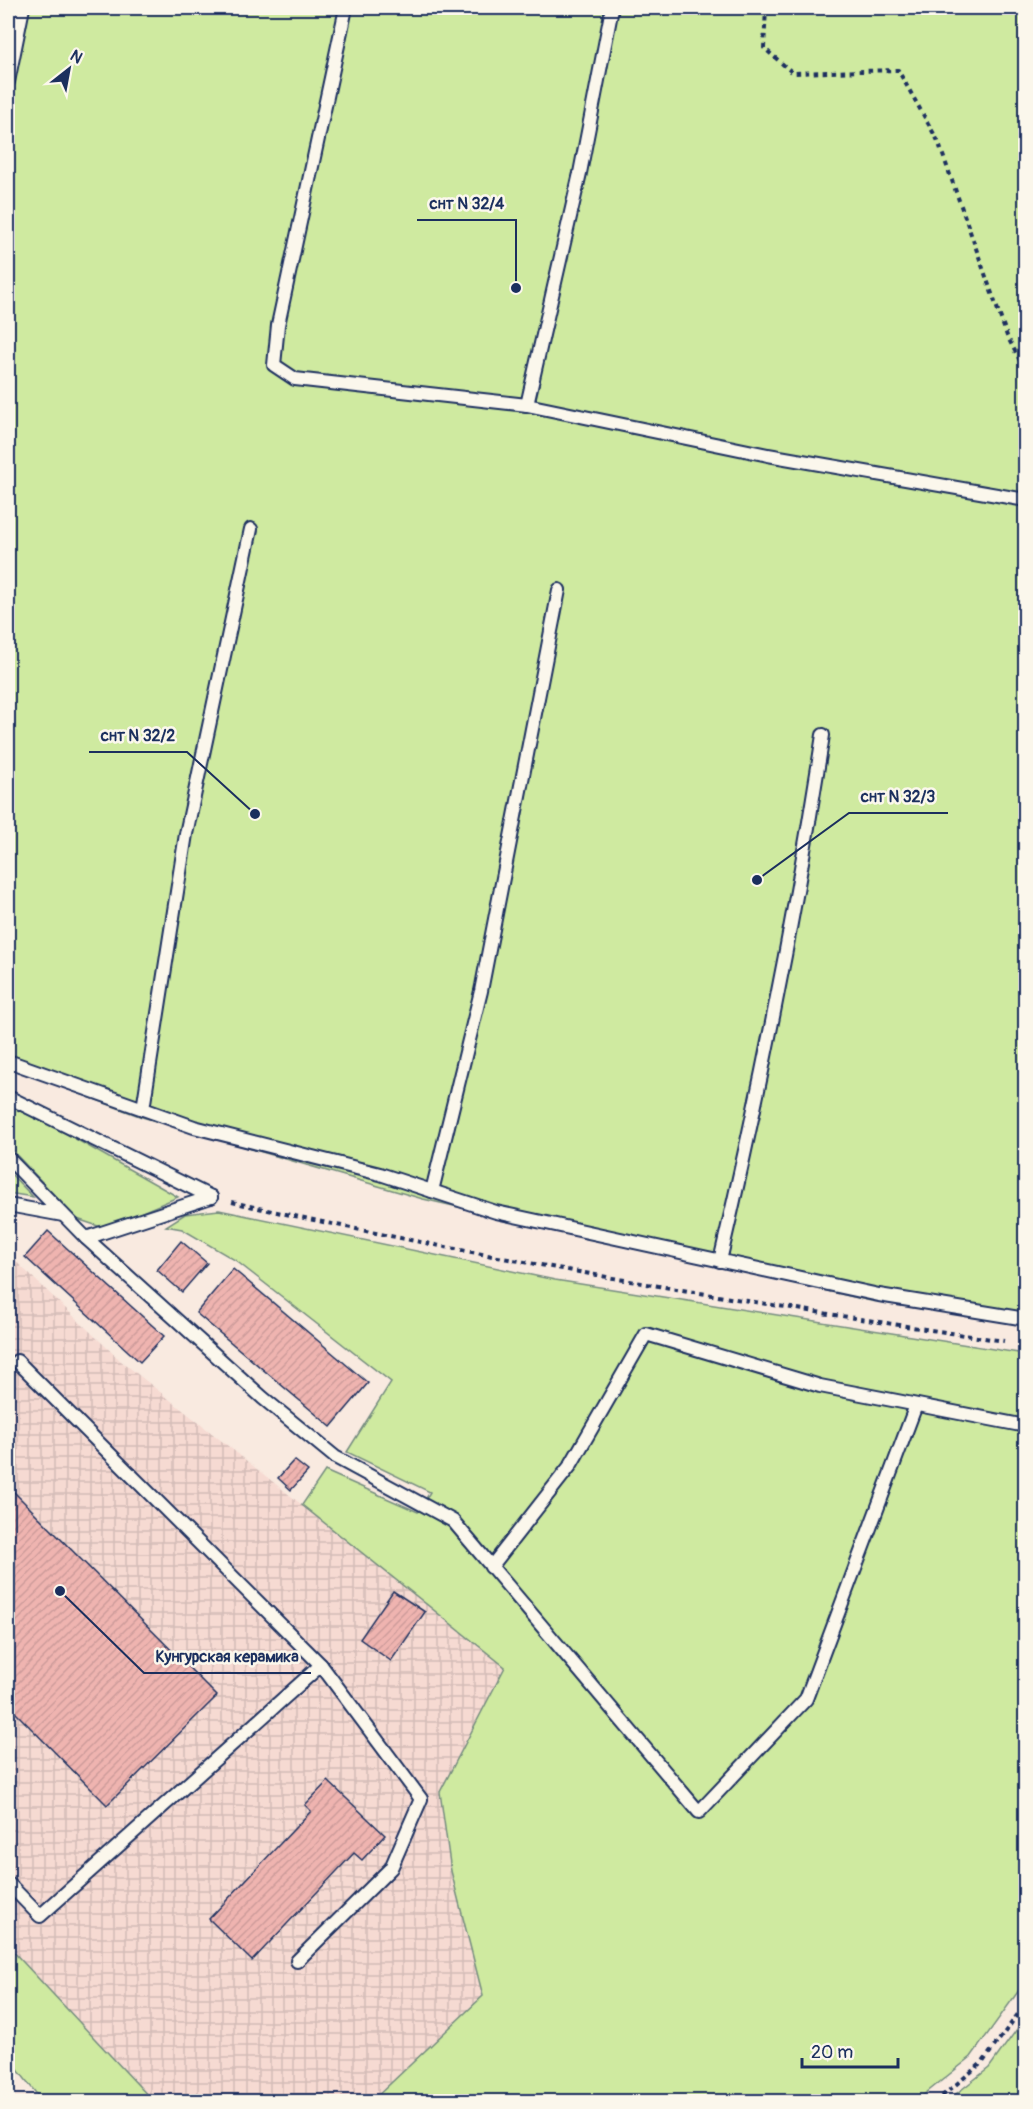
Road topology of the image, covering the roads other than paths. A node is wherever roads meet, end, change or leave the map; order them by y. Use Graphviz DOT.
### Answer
graph roads {
  1 [pos="22,8"];
  2 [pos="346,8"];
  3 [pos="612,8"];
  4 [pos="8,82"];
  5 [pos="527,405"];
  6 [pos="1026,500"];
  7 [pos="251,529"];
  8 [pos="559,590"];
  9 [pos="823,735"];
  10 [pos="8,1060"];
  11 [pos="8,1097"];
  12 [pos="143,1109"];
  13 [pos="8,1158"];
  14 [pos="432,1191"];
  15 [pos="8,1205"];
  16 [pos="63,1215"];
  17 [pos="86,1238"];
  18 [pos="720,1261"];
  19 [pos="1026,1319"];
  20 [pos="17,1361"];
  21 [pos="916,1405"];
  22 [pos="1026,1426"];
  23 [pos="492,1567"];
  24 [pos="321,1665"];
  25 [pos="8,1883"];
  26 [pos="297,1961"];
  1 -- 4 [label="lane"];
  2 -- 5 [label="lane"];
  3 -- 5 [label="lane"];
  5 -- 6 [label="lane"];
  7 -- 12 [label="lane"];
  8 -- 14 [label="lane"];
  9 -- 18 [label="lane"];
  10 -- 12 [label="lane"];
  11 -- 17 [label="lane"];
  12 -- 14 [label="lane"];
  13 -- 16 [label="lane"];
  14 -- 18 [label="lane"];
  15 -- 16 [label="lane"];
  16 -- 17 [label="lane"];
  17 -- 23 [label="lane"];
  18 -- 19 [label="lane"];
  20 -- 24 [label="lane"];
  21 -- 22 [label="lane"];
  21 -- 23 [label="lane"];
  21 -- 23 [label="lane"];
  24 -- 25 [label="lane"];
  24 -- 26 [label="lane"];
}
